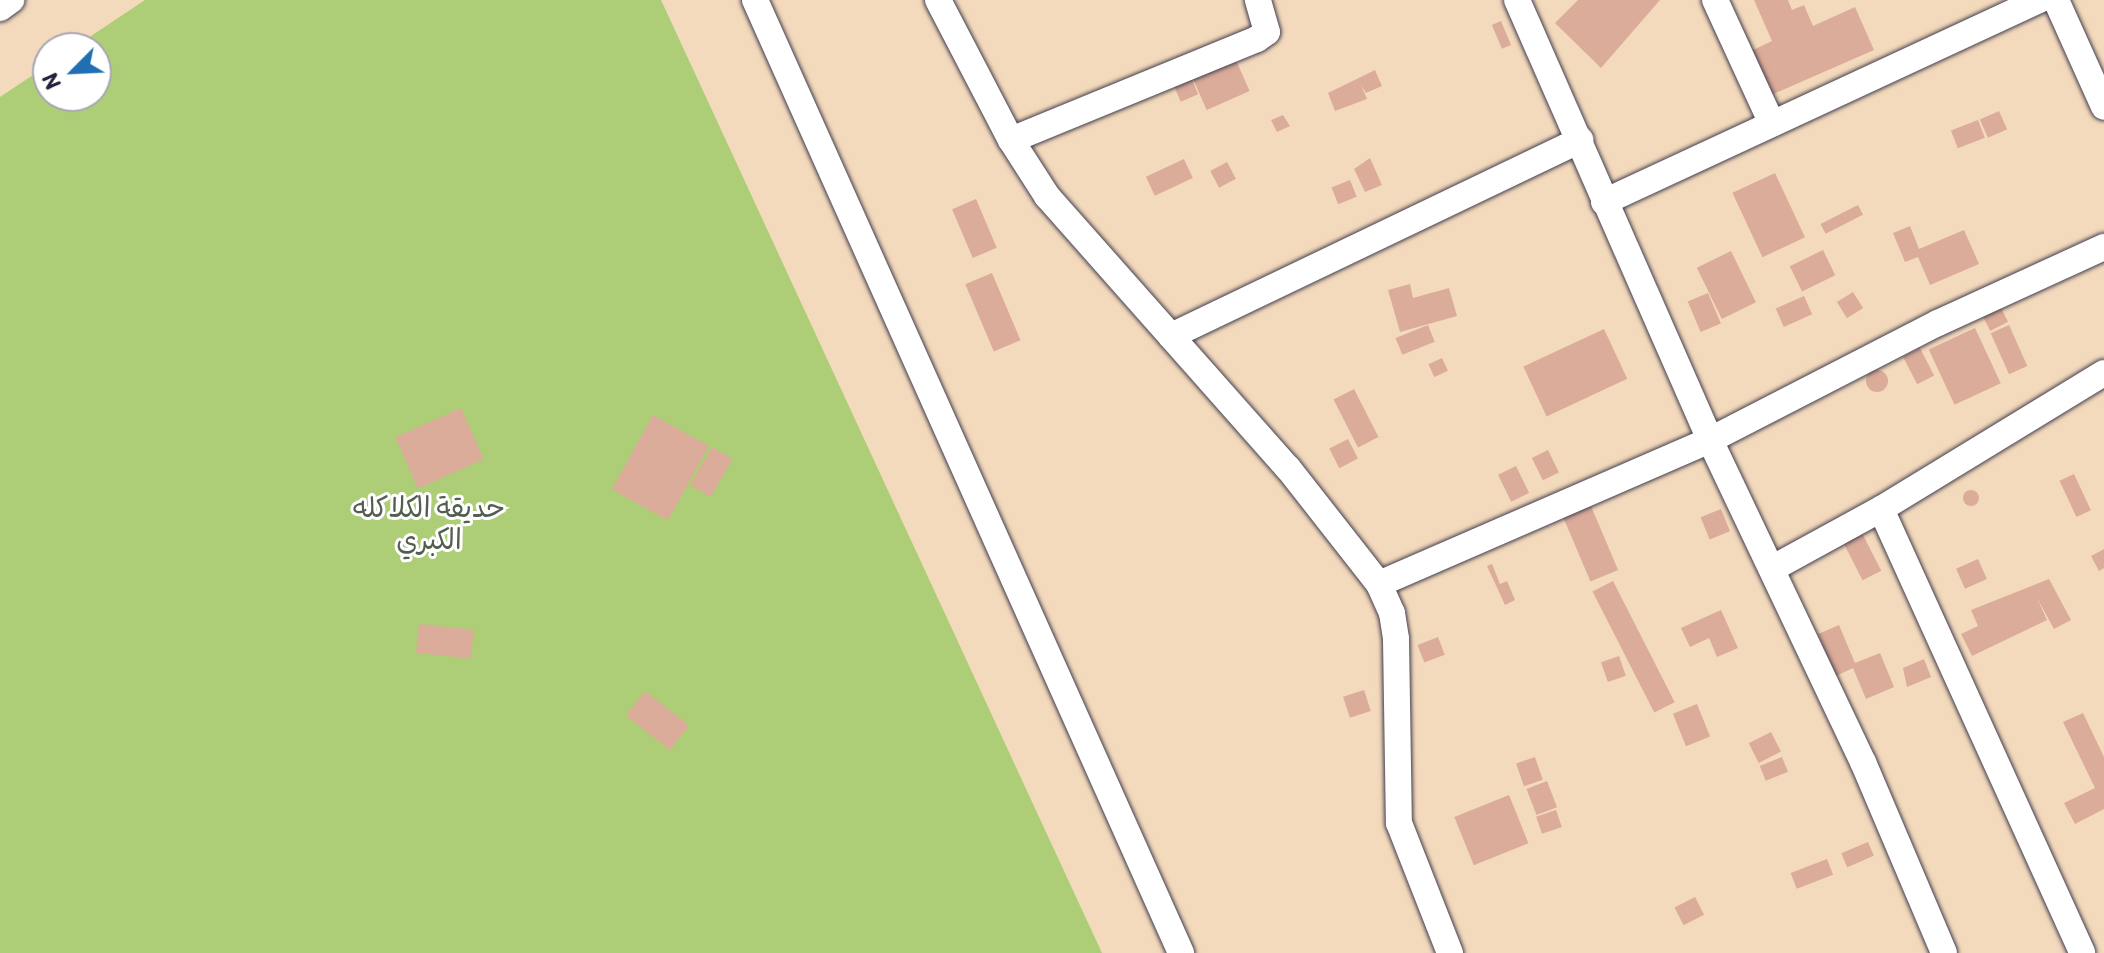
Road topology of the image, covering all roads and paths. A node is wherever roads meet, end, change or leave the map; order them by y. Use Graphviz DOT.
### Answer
graph roads {
  1 [pos="11,0"];
  2 [pos="755,0"];
  3 [pos="938,0"];
  4 [pos="1258,0"];
  5 [pos="1517,0"];
  6 [pos="1715,0"];
  7 [pos="2040,0"];
  8 [pos="2056,0"];
  9 [pos="0,8"];
  10 [pos="2104,107"];
  11 [pos="1772,124"];
  12 [pos="1011,140"];
  13 [pos="1580,140"];
  14 [pos="1604,202"];
  15 [pos="2104,247"];
  16 [pos="1171,336"];
  17 [pos="2104,373"];
  18 [pos="1710,440"];
  19 [pos="1881,509"];
  20 [pos="1775,567"];
  21 [pos="1379,584"];
  22 [pos="1181,953"];
  23 [pos="1450,953"];
  24 [pos="1944,953"];
  25 [pos="2082,953"];
  1 -- 9 [label="street"];
  2 -- 22 [label="street"];
  3 -- 12 [label="street"];
  4 -- 12 [label="street"];
  5 -- 13 [label="street"];
  6 -- 11 [label="street"];
  7 -- 11 [label="street"];
  8 -- 10 [label="street"];
  11 -- 14 [label="street"];
  12 -- 16 [label="street"];
  13 -- 14 [label="street"];
  13 -- 16 [label="street"];
  14 -- 18 [label="street"];
  15 -- 18 [label="street"];
  16 -- 21 [label="street"];
  17 -- 19 [label="street"];
  18 -- 20 [label="street"];
  18 -- 21 [label="street"];
  19 -- 20 [label="street"];
  19 -- 25 [label="street"];
  20 -- 24 [label="street"];
  21 -- 23 [label="street"];
}
